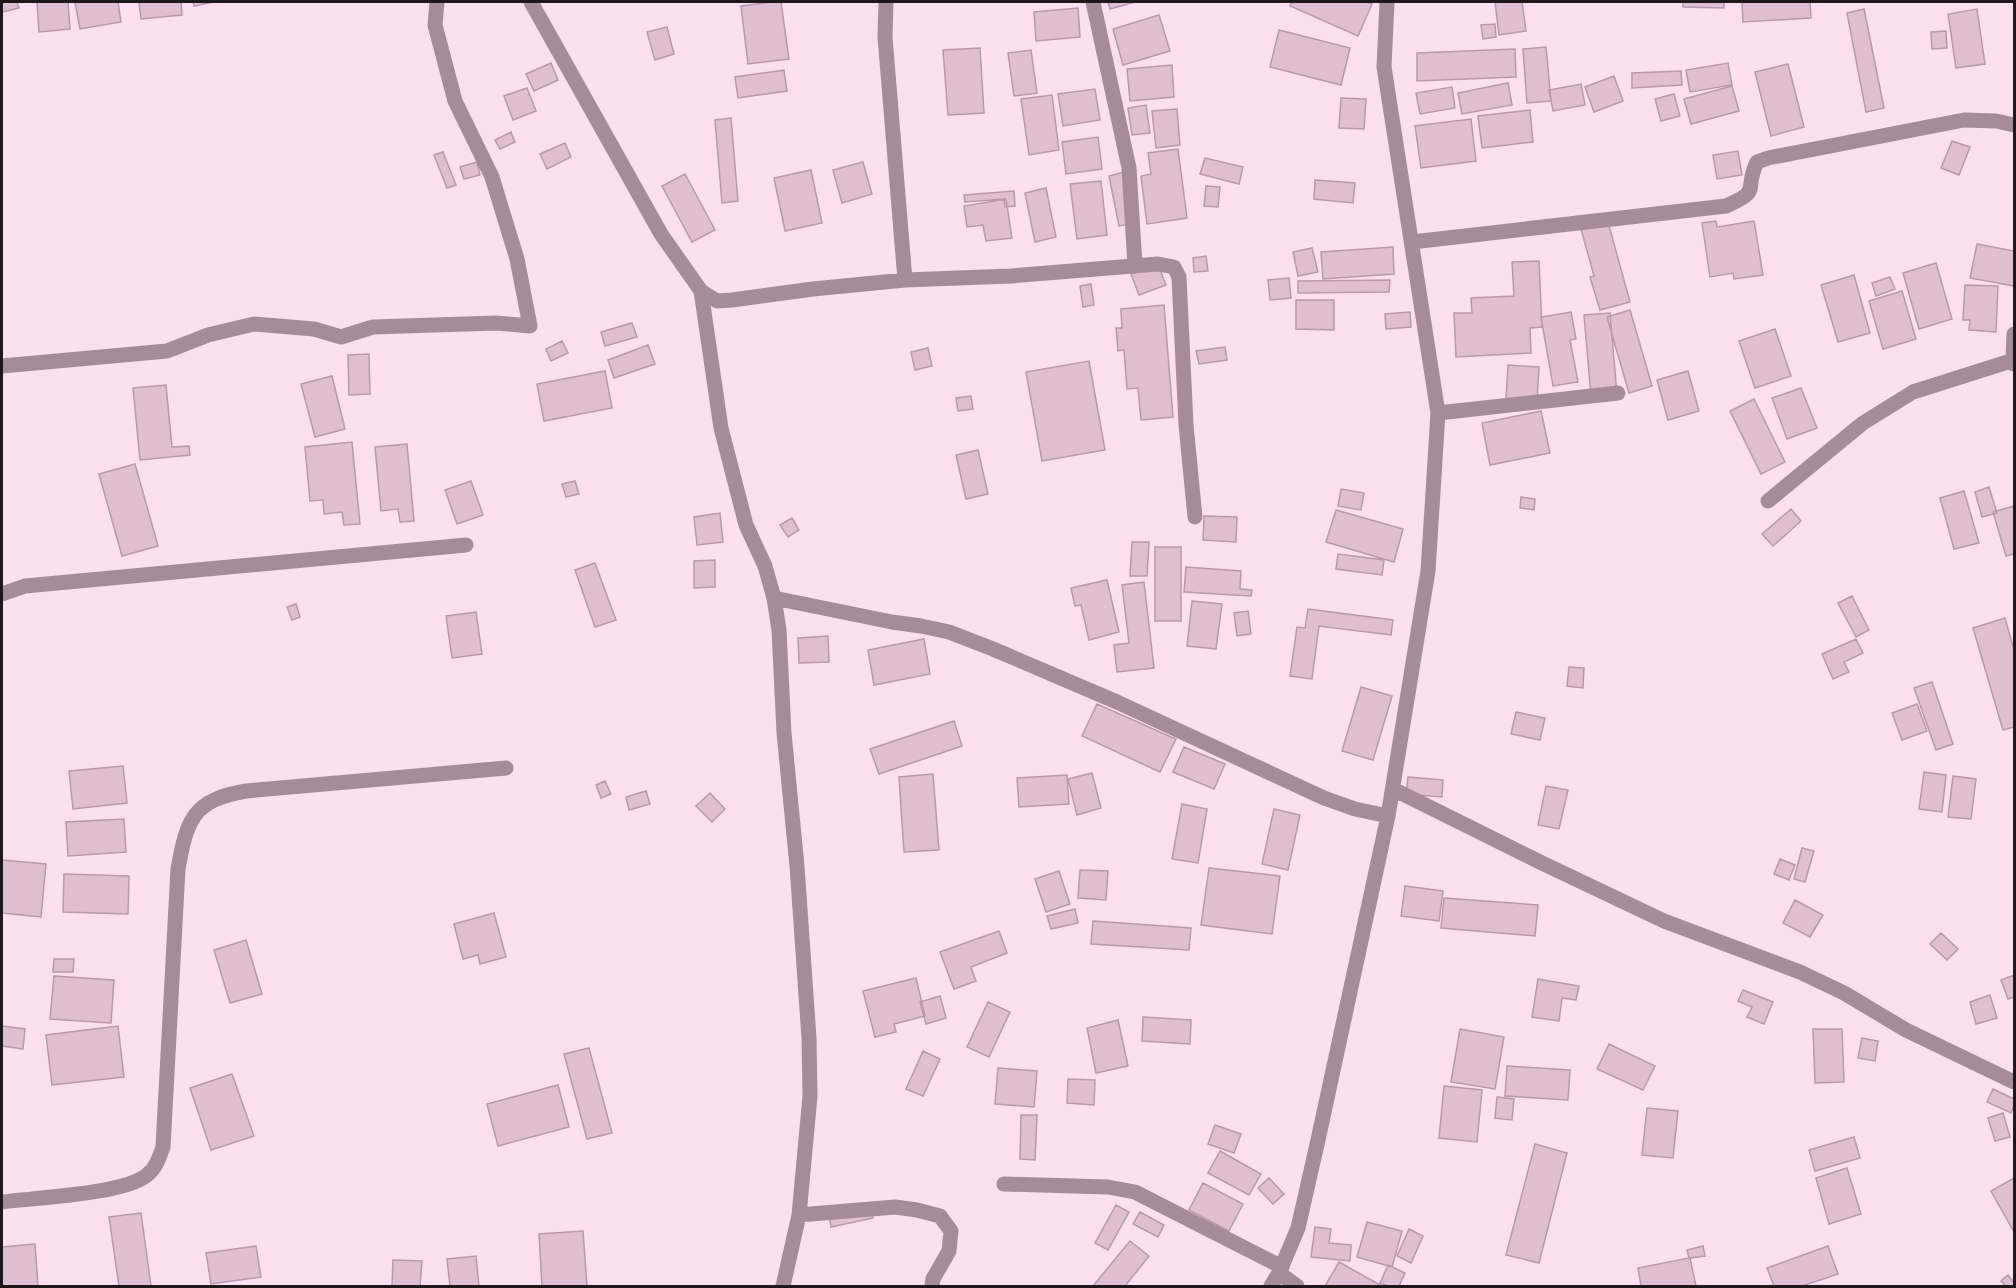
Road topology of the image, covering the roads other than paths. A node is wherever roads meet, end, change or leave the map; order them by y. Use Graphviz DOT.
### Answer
graph roads {
  1 [pos="437,2"];
  2 [pos="531,2"];
  3 [pos="886,2"];
  4 [pos="1094,2"];
  5 [pos="1388,2"];
  6 [pos="2014,125"];
  7 [pos="1412,242"];
  8 [pos="1135,265"];
  9 [pos="905,280"];
  10 [pos="701,291"];
  11 [pos="2014,334"];
  12 [pos="2014,362"];
  13 [pos="2,366"];
  14 [pos="1618,393"];
  15 [pos="1438,413"];
  16 [pos="1768,501"];
  17 [pos="1195,517"];
  18 [pos="466,545"];
  19 [pos="2,594"];
  20 [pos="774,598"];
  21 [pos="506,768"];
  22 [pos="1393,789"];
  23 [pos="1389,816"];
  24 [pos="2014,1082"];
  25 [pos="1004,1184"];
  26 [pos="2,1202"];
  27 [pos="799,1215"];
  28 [pos="1281,1270"];
  29 [pos="783,1287"];
  30 [pos="932,1287"];
  31 [pos="1271,1287"];
  32 [pos="1297,1287"];
  1 -- 13 [label="street"];
  2 -- 10 [label="street"];
  3 -- 9 [label="street"];
  4 -- 8 [label="street"];
  5 -- 7 [label="street"];
  6 -- 7 [label="street"];
  7 -- 15 [label="street"];
  8 -- 9 [label="street"];
  8 -- 17 [label="street"];
  9 -- 10 [label="street"];
  10 -- 20 [label="street"];
  11 -- 12 [label="street"];
  12 -- 16 [label="street"];
  14 -- 15 [label="street"];
  15 -- 22 [label="street"];
  18 -- 19 [label="street"];
  20 -- 23 [label="street"];
  20 -- 27 [label="street"];
  21 -- 26 [label="street"];
  22 -- 23 [label="street"];
  22 -- 24 [label="street"];
  23 -- 28 [label="street"];
  25 -- 28 [label="street"];
  27 -- 29 [label="street"];
  27 -- 30 [label="street"];
  28 -- 31 [label="street"];
  28 -- 32 [label="street"];
}
